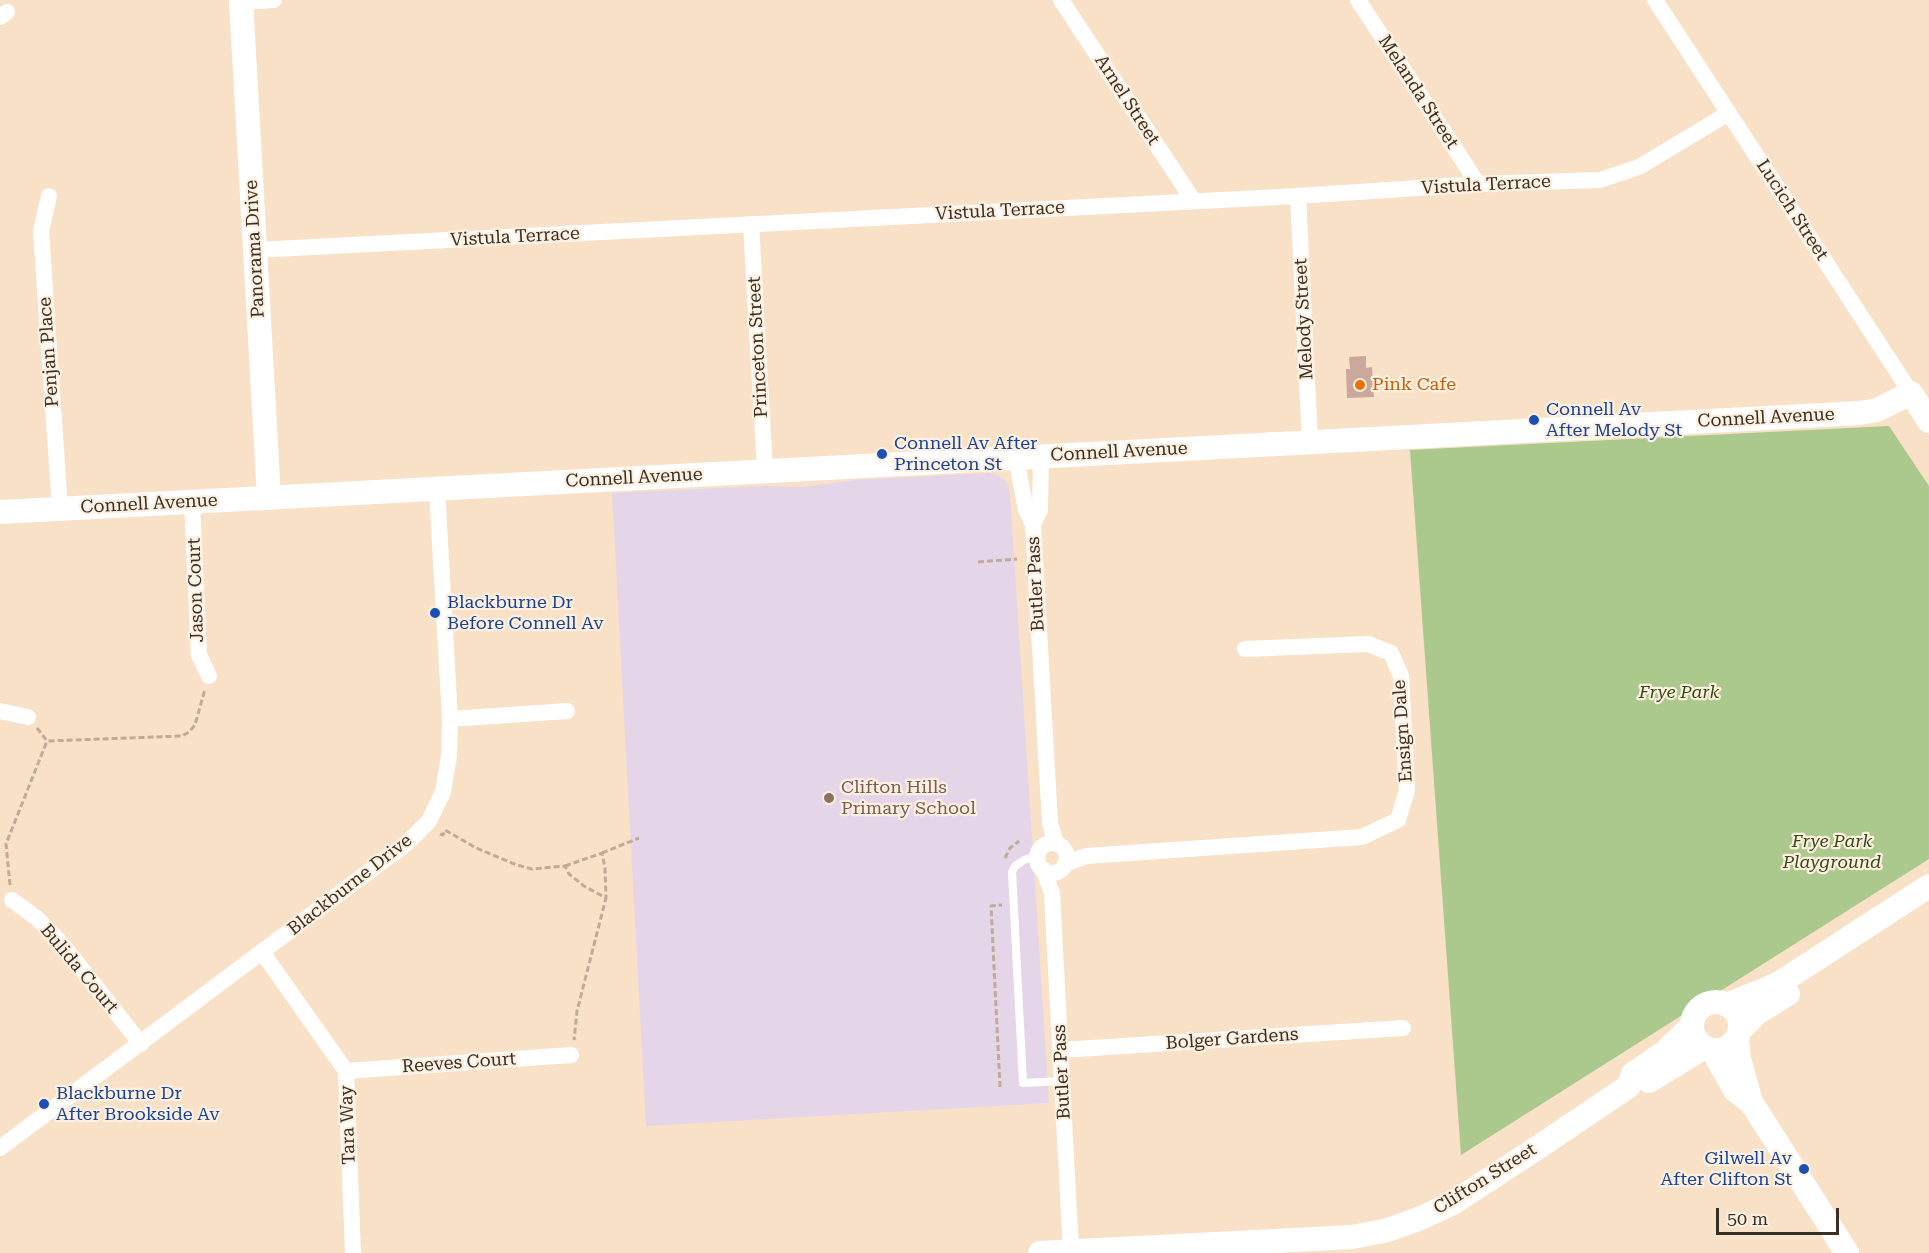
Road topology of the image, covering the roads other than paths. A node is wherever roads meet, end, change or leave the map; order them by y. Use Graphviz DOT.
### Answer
graph roads {
  1 [pos="274,0"];
  2 [pos="1061,0"];
  3 [pos="1358,0"];
  4 [pos="241,1"];
  5 [pos="1656,1"];
  6 [pos="1729,113"];
  7 [pos="1478,184"];
  8 [pos="49,195"];
  9 [pos="1298,196"];
  10 [pos="1193,201"];
  11 [pos="751,224"];
  12 [pos="255,250"];
  13 [pos="1911,393"];
  14 [pos="1929,421"];
  15 [pos="1310,442"];
  16 [pos="1041,456"];
  17 [pos="1016,458"];
  18 [pos="765,470"];
  19 [pos="437,490"];
  20 [pos="269,498"];
  21 [pos="192,502"];
  22 [pos="60,508"];
  23 [pos="0,512"];
  24 [pos="1033,524"];
  25 [pos="1245,650"];
  26 [pos="208,676"];
  27 [pos="0,711"];
  28 [pos="567,711"];
  29 [pos="450,719"];
  30 [pos="33,724"];
  31 [pos="1053,856"];
  32 [pos="1929,886"];
  33 [pos="1929,899"];
  34 [pos="12,900"];
  35 [pos="262,952"];
  36 [pos="1727,1005"];
  37 [pos="1691,1027"];
  38 [pos="1403,1028"];
  39 [pos="1738,1034"];
  40 [pos="141,1044"];
  41 [pos="1708,1049"];
  42 [pos="1061,1050"];
  43 [pos="571,1055"];
  44 [pos="346,1071"];
  45 [pos="1062,1081"];
  46 [pos="1629,1086"];
  47 [pos="1751,1102"];
  48 [pos="0,1148"];
  49 [pos="1071,1251"];
  50 [pos="353,1253"];
  51 [pos="1040,1253"];
  52 [pos="1847,1253"];
  1 -- 4 [label="street"];
  2 -- 10 [label="street, Arnel Street"];
  3 -- 7 [label="street, Melanda Street"];
  4 -- 12 [label="street, Panorama Drive"];
  5 -- 6 [label="street, Lucich Street"];
  6 -- 7 [label="street, Vistula Terrace"];
  6 -- 13 [label="street, Lucich Street"];
  7 -- 9 [label="street, Vistula Terrace"];
  8 -- 22 [label="street, Penjan Place"];
  9 -- 10 [label="street, Vistula Terrace"];
  9 -- 15 [label="street, Melody Street"];
  10 -- 11 [label="street, Vistula Terrace"];
  11 -- 12 [label="street, Vistula Terrace"];
  11 -- 18 [label="street, Princeton Street"];
  12 -- 20 [label="street, Panorama Drive"];
  13 -- 14 [label="street, Lucich Street"];
  13 -- 15 [label="street, Connell Avenue"];
  15 -- 16 [label="street, Connell Avenue"];
  16 -- 17 [label="street, Connell Avenue"];
  16 -- 24 [label="street, Butler Pass"];
  17 -- 18 [label="street, Connell Avenue"];
  17 -- 24 [label="street, Butler Pass"];
  18 -- 19 [label="street, Connell Avenue"];
  19 -- 20 [label="street, Connell Avenue"];
  19 -- 29 [label="street, Blackburne Drive"];
  20 -- 21 [label="street, Connell Avenue"];
  21 -- 22 [label="street, Connell Avenue"];
  21 -- 26 [label="street, Jason Court"];
  22 -- 23 [label="street, Connell Avenue"];
  24 -- 31 [label="street, Butler Pass"];
  25 -- 31 [label="street, Ensign Dale"];
  27 -- 30 [label="street"];
  28 -- 29 [label="street"];
  29 -- 35 [label="street, Blackburne Drive"];
  31 -- 42 [label="street, Butler Pass"];
  31 -- 45 [label="lane"];
  32 -- 36 [label="street"];
  33 -- 39 [label="street"];
  34 -- 40 [label="street, Bulida Court"];
  35 -- 40 [label="street, Blackburne Drive"];
  35 -- 44 [label="street, Tara Way"];
  36 -- 37 [label="street"];
  36 -- 39 [label="street"];
  37 -- 41 [label="street"];
  37 -- 46 [label="street, Clifton Street"];
  38 -- 42 [label="street, Bolger Gardens"];
  39 -- 41 [label="street"];
  39 -- 47 [label="street"];
  40 -- 48 [label="street, Blackburne Drive"];
  41 -- 46 [label="street, Clifton Street"];
  41 -- 47 [label="street"];
  42 -- 45 [label="street, Butler Pass"];
  43 -- 44 [label="street, Reeves Court"];
  44 -- 50 [label="street, Tara Way"];
  45 -- 49 [label="street, Butler Pass"];
  46 -- 49 [label="street, Clifton Street"];
  47 -- 52 [label="street"];
  49 -- 51 [label="street, Clifton Street"];
}
